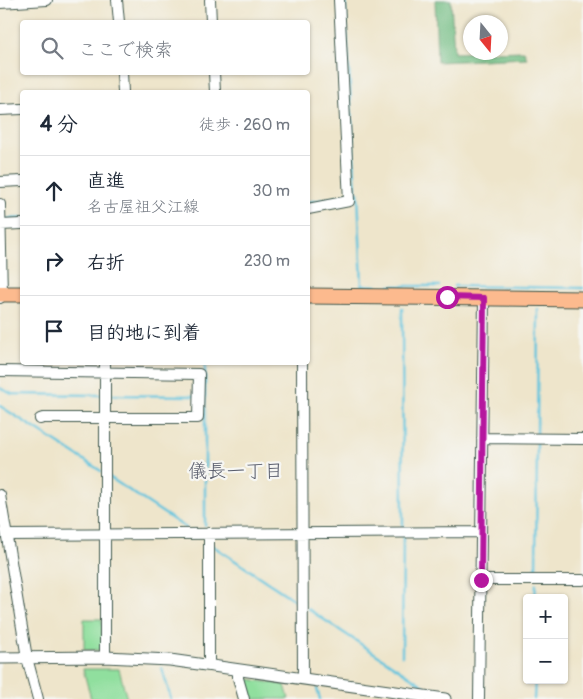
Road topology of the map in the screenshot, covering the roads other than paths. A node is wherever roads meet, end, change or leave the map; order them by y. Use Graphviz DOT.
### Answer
graph roads {
  1 [pos="47,0"];
  2 [pos="117,0"];
  3 [pos="210,0"];
  4 [pos="338,0"];
  5 [pos="0,2"];
  6 [pos="119,20"];
  7 [pos="211,20"];
  8 [pos="122,75"];
  9 [pos="214,75"];
  10 [pos="123,90"];
  11 [pos="215,90"];
  12 [pos="20,109"];
  13 [pos="0,110"];
  14 [pos="20,181"];
  15 [pos="0,182"];
  16 [pos="0,204"];
  17 [pos="310,208"];
  18 [pos="20,224"];
  19 [pos="1,225"];
  20 [pos="20,294"];
  21 [pos="0,295"];
  22 [pos="310,296"];
  23 [pos="484,298"];
  24 [pos="583,299"];
  25 [pos="302,365"];
  26 [pos="106,368"];
  27 [pos="0,371"];
  28 [pos="106,418"];
  29 [pos="40,419"];
  30 [pos="482,438"];
  31 [pos="583,439"];
  32 [pos="0,495"];
  33 [pos="302,532"];
  34 [pos="481,532"];
  35 [pos="209,533"];
  36 [pos="106,534"];
  37 [pos="7,535"];
  38 [pos="481,580"];
  39 [pos="583,580"];
  40 [pos="106,657"];
  41 [pos="0,658"];
  42 [pos="27,658"];
  43 [pos="209,665"];
  44 [pos="238,670"];
  45 [pos="303,679"];
  46 [pos="395,696"];
  47 [pos="38,699"];
  48 [pos="244,699"];
  49 [pos="445,699"];
  50 [pos="480,699"];
  1 -- 5 [label="street"];
  2 -- 6 [label="street"];
  3 -- 7 [label="street"];
  4 -- 17 [label="street"];
  8 -- 10 [label="street"];
  9 -- 11 [label="street"];
  12 -- 13 [label="street"];
  14 -- 15 [label="street"];
  16 -- 19 [label="street"];
  18 -- 19 [label="street"];
  19 -- 21 [label="street"];
  20 -- 21 [label="main road"];
  22 -- 23 [label="main road"];
  23 -- 24 [label="main road"];
  23 -- 30 [label="street"];
  25 -- 33 [label="street"];
  26 -- 27 [label="street"];
  26 -- 28 [label="street"];
  26 -- 28 [label="street"];
  28 -- 29 [label="street"];
  28 -- 36 [label="street"];
  30 -- 31 [label="street"];
  30 -- 34 [label="street"];
  32 -- 37 [label="street"];
  33 -- 34 [label="street"];
  33 -- 35 [label="street"];
  33 -- 45 [label="street"];
  34 -- 38 [label="street"];
  35 -- 36 [label="street"];
  35 -- 43 [label="street"];
  36 -- 37 [label="street"];
  36 -- 40 [label="street"];
  37 -- 42 [label="street"];
  38 -- 39 [label="street"];
  38 -- 50 [label="street"];
  40 -- 42 [label="street"];
  40 -- 43 [label="street"];
  41 -- 42 [label="street"];
  42 -- 47 [label="street"];
  43 -- 44 [label="street"];
  44 -- 45 [label="street"];
  44 -- 48 [label="street"];
  45 -- 46 [label="street"];
  46 -- 49 [label="street"];
}
